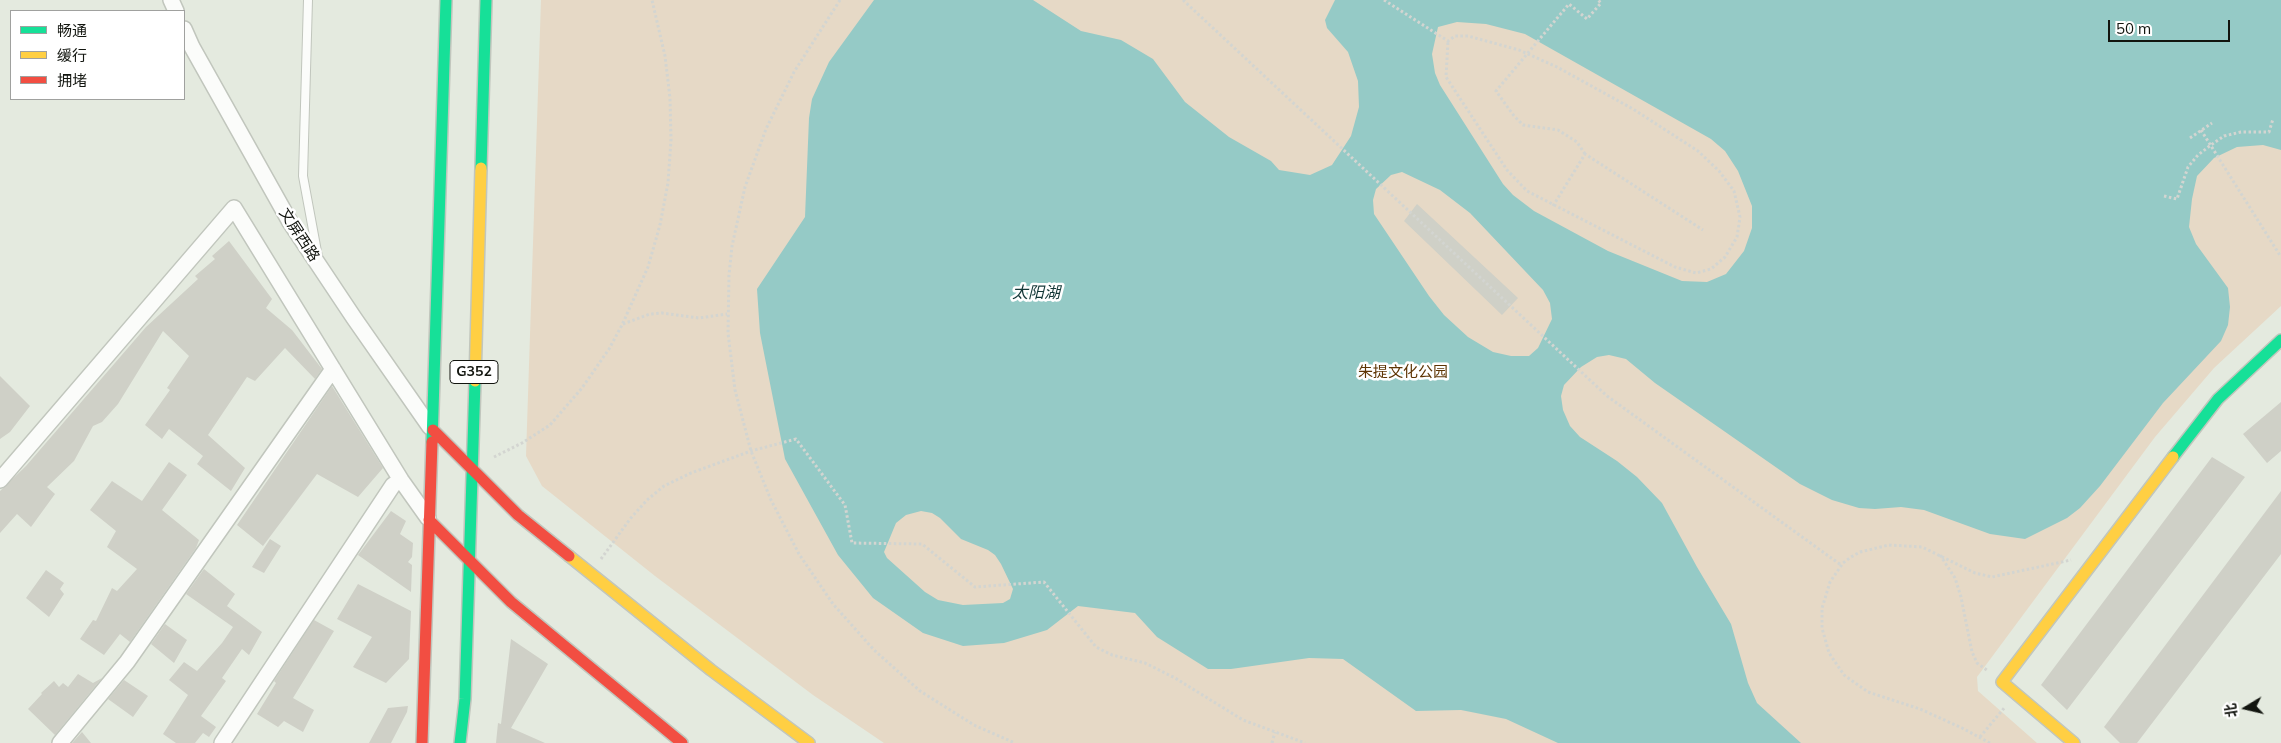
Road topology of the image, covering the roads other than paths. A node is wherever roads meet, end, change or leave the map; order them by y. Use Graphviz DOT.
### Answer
graph roads {
  1 [pos="308,0"];
  2 [pos="446,0"];
  3 [pos="486,0"];
  4 [pos="185,31"];
  5 [pos="319,265"];
  6 [pos="2281,340"];
  7 [pos="333,369"];
  8 [pos="433,430"];
  9 [pos="471,468"];
  10 [pos="0,480"];
  11 [pos="401,480"];
  12 [pos="429,520"];
  13 [pos="468,559"];
  14 [pos="60,743"];
  15 [pos="222,743"];
  16 [pos="422,743"];
  17 [pos="460,743"];
  18 [pos="682,743"];
  19 [pos="809,743"];
  20 [pos="2074,743"];
  1 -- 5 [label="lane"];
  2 -- 8 [label="main road, G352"];
  3 -- 9 [label="main road, G352"];
  4 -- 5 [label="street, 文屏西路"];
  5 -- 8 [label="street, 文屏西路"];
  6 -- 20 [label="main road"];
  7 -- 10 [label="street"];
  7 -- 11 [label="street"];
  7 -- 14 [label="street"];
  8 -- 9 [label="main road"];
  8 -- 12 [label="main road, G352"];
  9 -- 13 [label="main road, G352"];
  9 -- 19 [label="main road"];
  11 -- 12 [label="street"];
  11 -- 15 [label="street"];
  12 -- 13 [label="main road"];
  12 -- 16 [label="main road, G352"];
  13 -- 17 [label="main road, G352"];
  13 -- 18 [label="main road"];
}
